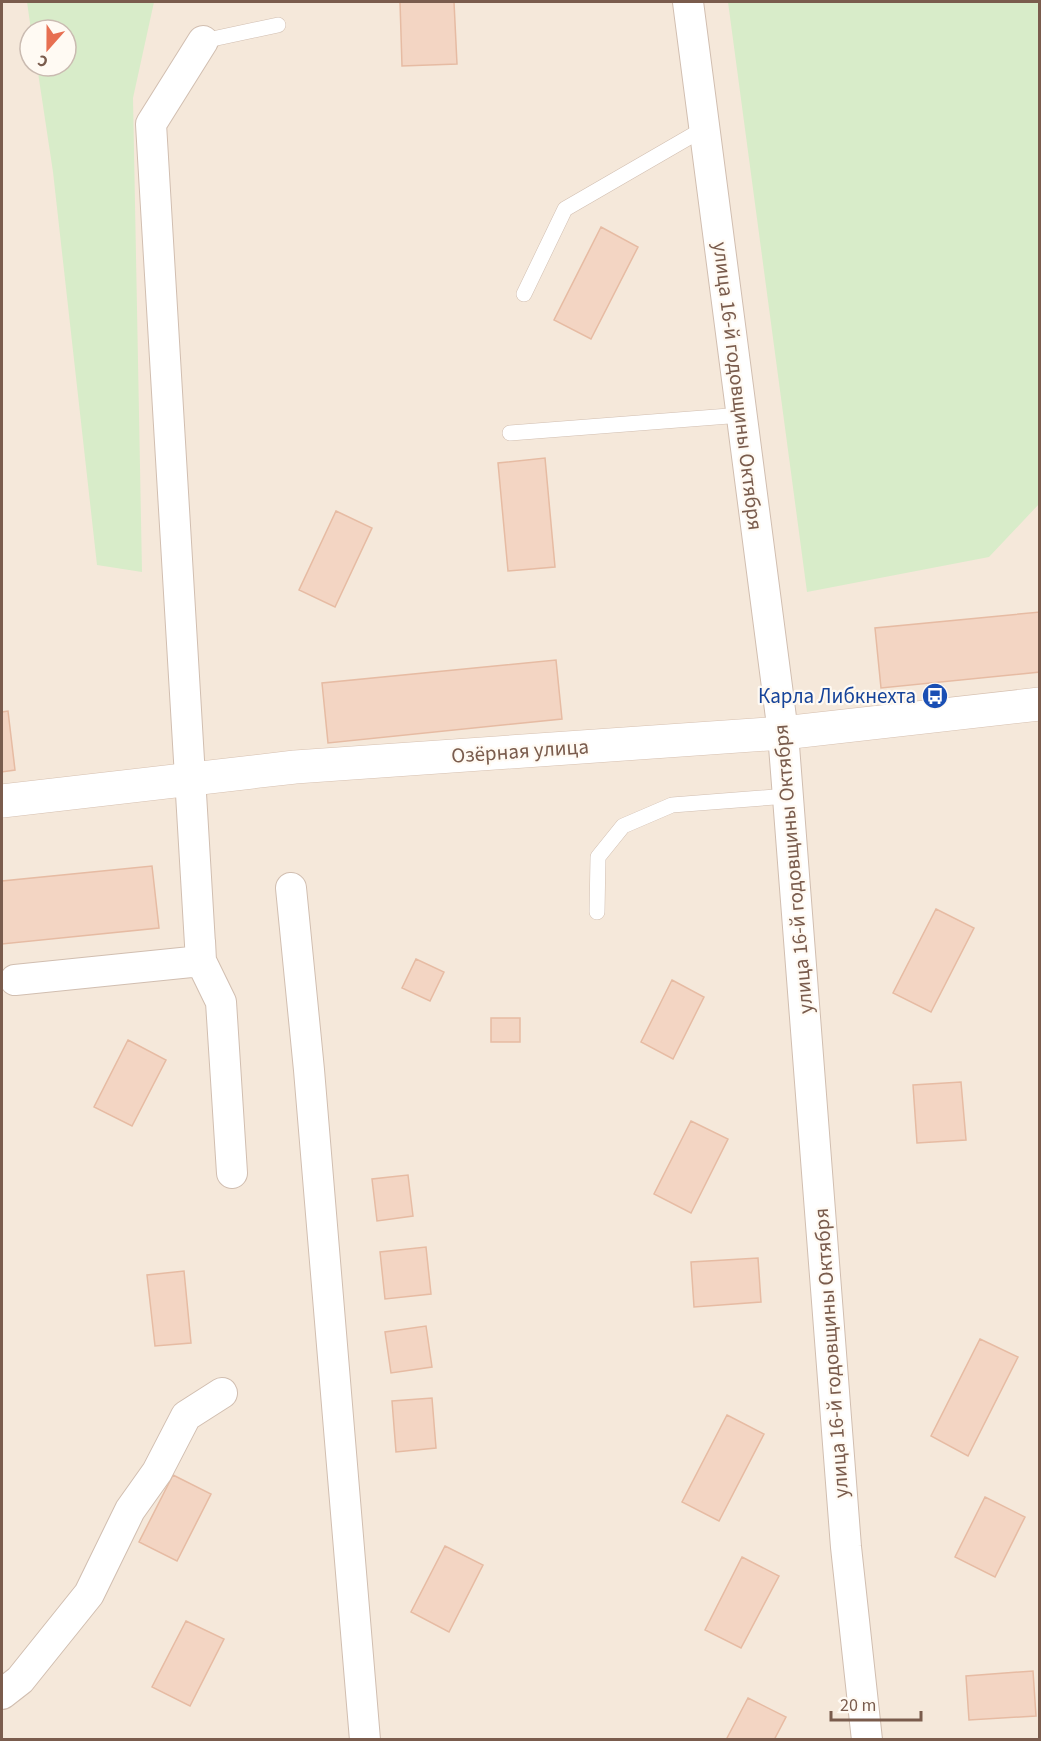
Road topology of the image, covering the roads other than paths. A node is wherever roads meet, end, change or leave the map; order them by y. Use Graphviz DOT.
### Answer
graph roads {
  1 [pos="688,2"];
  2 [pos="278,25"];
  3 [pos="705,128"];
  4 [pos="524,294"];
  5 [pos="742,415"];
  6 [pos="510,433"];
  7 [pos="1040,704"];
  8 [pos="783,733"];
  9 [pos="188,780"];
  10 [pos="788,796"];
  11 [pos="2,801"];
  12 [pos="291,888"];
  13 [pos="597,912"];
  14 [pos="201,960"];
  15 [pos="15,980"];
  16 [pos="232,1173"];
  17 [pos="222,1393"];
  18 [pos="2,1694"];
  19 [pos="365,1740"];
  20 [pos="867,1740"];
  1 -- 3 [label="street, улица 16-й годовщины Октября"];
  2 -- 9 [label="lane"];
  3 -- 4 [label="lane"];
  3 -- 5 [label="street, улица 16-й годовщины Октября"];
  5 -- 6 [label="lane"];
  5 -- 8 [label="street, улица 16-й годовщины Октября"];
  7 -- 8 [label="street, Озёрная улица"];
  8 -- 9 [label="street, Озёрная улица"];
  8 -- 10 [label="street, улица 16-й годовщины Октября"];
  9 -- 11 [label="street, Озёрная улица"];
  9 -- 14 [label="street"];
  10 -- 13 [label="lane"];
  10 -- 20 [label="street, улица 16-й годовщины Октября"];
  12 -- 19 [label="street"];
  14 -- 15 [label="street"];
  14 -- 16 [label="street"];
  17 -- 18 [label="street"];
}
